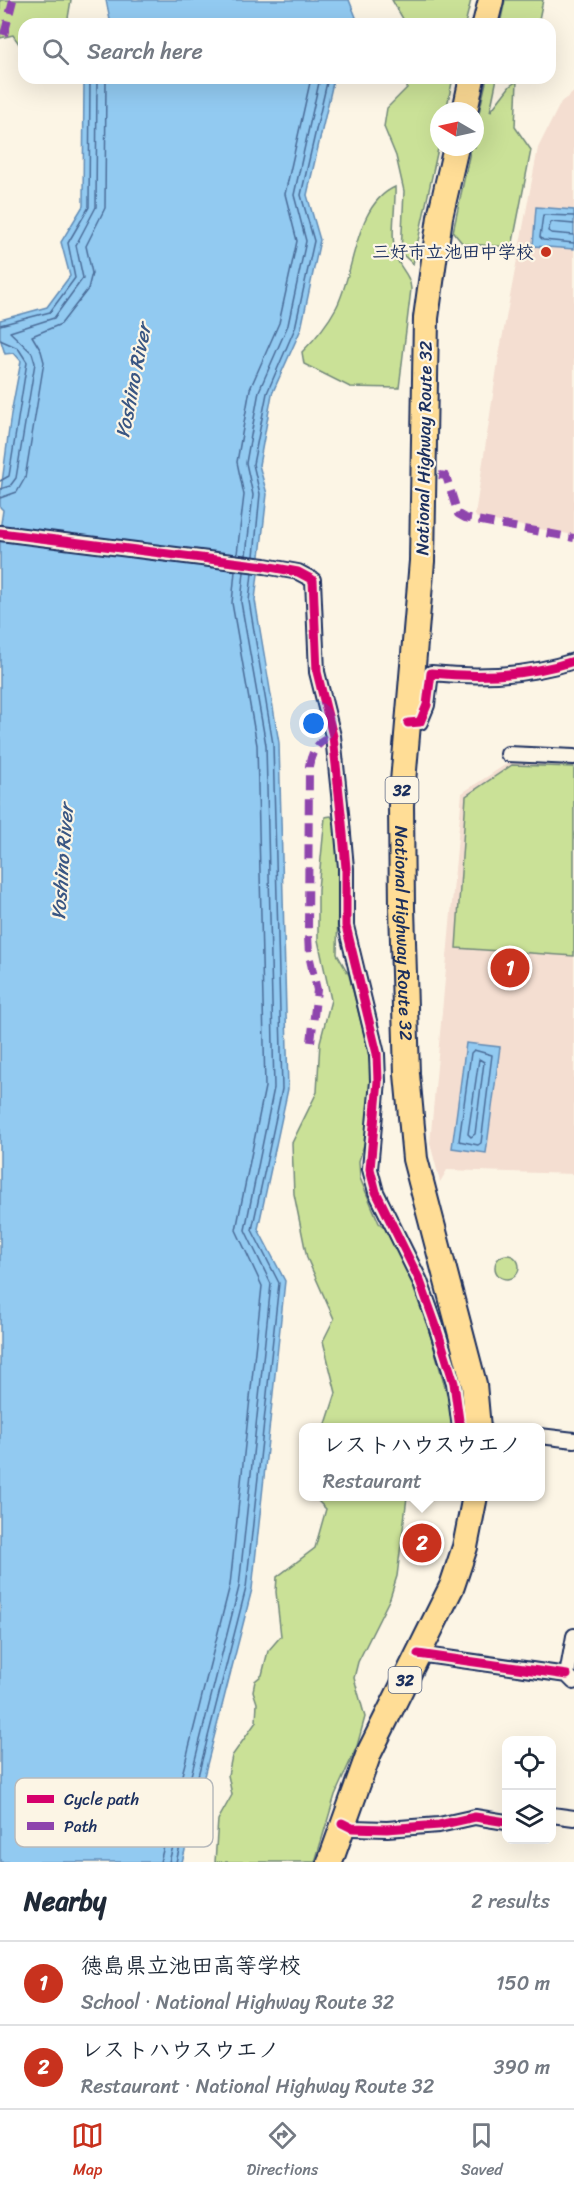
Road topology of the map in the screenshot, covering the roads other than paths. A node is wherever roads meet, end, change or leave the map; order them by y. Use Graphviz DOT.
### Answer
graph roads {
  1 [pos="491,0"];
  2 [pos="486,18"];
  3 [pos="471,84"];
  4 [pos="467,102"];
  5 [pos="454,156"];
  6 [pos="0,533"];
  7 [pos="574,661"];
  8 [pos="408,723"];
  9 [pos="508,754"];
  10 [pos="574,757"];
  11 [pos="459,1423"];
  12 [pos="477,1423"];
  13 [pos="545,1437"];
  14 [pos="574,1440"];
  15 [pos="475,1501"];
  16 [pos="574,1636"];
  17 [pos="418,1654"];
  18 [pos="571,1678"];
  19 [pos="556,1816"];
  20 [pos="574,1818"];
  21 [pos="502,1821"];
  22 [pos="342,1823"];
  23 [pos="330,1862"];
  1 -- 2 [label="highway"];
  3 -- 4 [label="highway"];
  5 -- 8 [label="highway, National Highway Route 32 / 32"];
  6 -- 11 [label="street"];
  7 -- 8 [label="street"];
  8 -- 12 [label="highway, National Highway Route 32 / 32"];
  9 -- 10 [label="street"];
  13 -- 14 [label="street"];
  15 -- 17 [label="highway, 32"];
  16 -- 18 [label="street"];
  17 -- 18 [label="street"];
  17 -- 22 [label="highway, 32"];
  19 -- 20 [label="street"];
  21 -- 22 [label="street"];
  22 -- 23 [label="highway, 32"];
}
